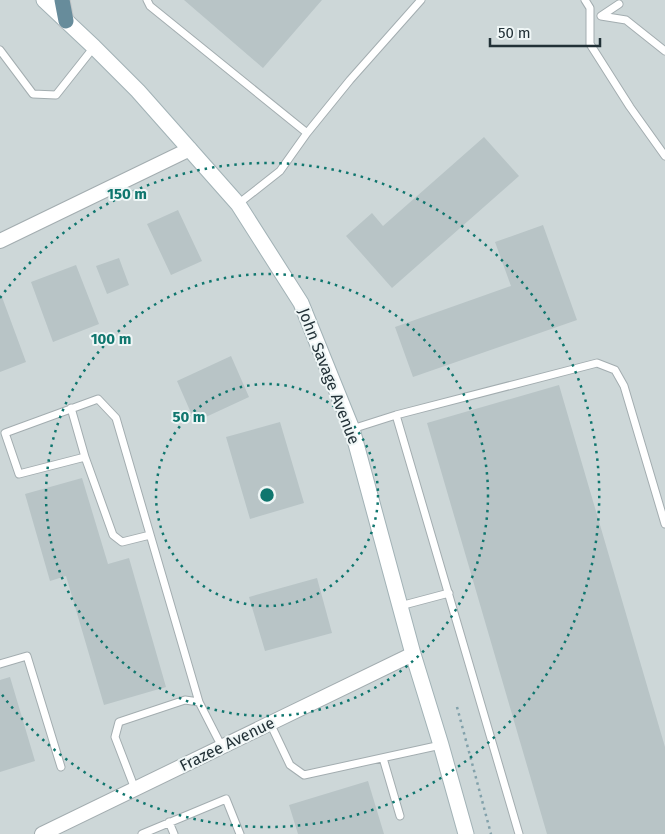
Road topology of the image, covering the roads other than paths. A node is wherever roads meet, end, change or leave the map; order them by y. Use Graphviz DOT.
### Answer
graph roads {
  1 [pos="44,0"];
  2 [pos="62,0"];
  3 [pos="147,0"];
  4 [pos="421,0"];
  5 [pos="585,0"];
  6 [pos="619,4"];
  7 [pos="66,21"];
  8 [pos="94,47"];
  9 [pos="0,50"];
  10 [pos="665,51"];
  11 [pos="307,133"];
  12 [pos="190,150"];
  13 [pos="665,156"];
  14 [pos="238,204"];
  15 [pos="0,241"];
  16 [pos="71,408"];
  17 [pos="396,415"];
  18 [pos="352,429"];
  19 [pos="85,457"];
  20 [pos="665,524"];
  21 [pos="150,535"];
  22 [pos="449,594"];
  23 [pos="399,606"];
  24 [pos="413,654"];
  25 [pos="0,664"];
  26 [pos="199,702"];
  27 [pos="270,723"];
  28 [pos="441,745"];
  29 [pos="222,747"];
  30 [pos="383,758"];
  31 [pos="61,767"];
  32 [pos="135,789"];
  33 [pos="400,816"];
  34 [pos="169,822"];
  35 [pos="42,834"];
  36 [pos="142,834"];
  37 [pos="174,834"];
  38 [pos="240,834"];
  39 [pos="466,834"];
  40 [pos="519,834"];
  1 -- 7 [label="main road, John Savage Avenue"];
  2 -- 7 [label="main road"];
  3 -- 11 [label="lane"];
  4 -- 11 [label="lane"];
  5 -- 13 [label="lane"];
  6 -- 10 [label="lane"];
  7 -- 8 [label="main road, John Savage Avenue"];
  8 -- 9 [label="lane"];
  8 -- 12 [label="main road, John Savage Avenue"];
  11 -- 14 [label="lane"];
  12 -- 14 [label="main road, John Savage Avenue"];
  12 -- 15 [label="street"];
  14 -- 18 [label="main road, John Savage Avenue"];
  16 -- 19 [label="lane"];
  16 -- 19 [label="lane"];
  16 -- 21 [label="lane"];
  17 -- 18 [label="lane"];
  17 -- 20 [label="lane"];
  17 -- 22 [label="lane"];
  18 -- 23 [label="main road, John Savage Avenue"];
  19 -- 21 [label="lane"];
  21 -- 26 [label="lane"];
  22 -- 23 [label="lane"];
  22 -- 40 [label="lane"];
  23 -- 24 [label="main road, John Savage Avenue"];
  24 -- 27 [label="street, Frazee Avenue"];
  24 -- 28 [label="main road, John Savage Avenue"];
  25 -- 31 [label="lane"];
  26 -- 29 [label="lane"];
  26 -- 32 [label="lane"];
  27 -- 29 [label="street, Frazee Avenue"];
  27 -- 30 [label="lane"];
  28 -- 30 [label="lane"];
  28 -- 39 [label="main road, John Savage Avenue"];
  29 -- 32 [label="street, Frazee Avenue"];
  30 -- 33 [label="lane"];
  32 -- 35 [label="street, Frazee Avenue"];
  34 -- 36 [label="lane"];
  34 -- 37 [label="lane"];
  34 -- 38 [label="lane"];
}
